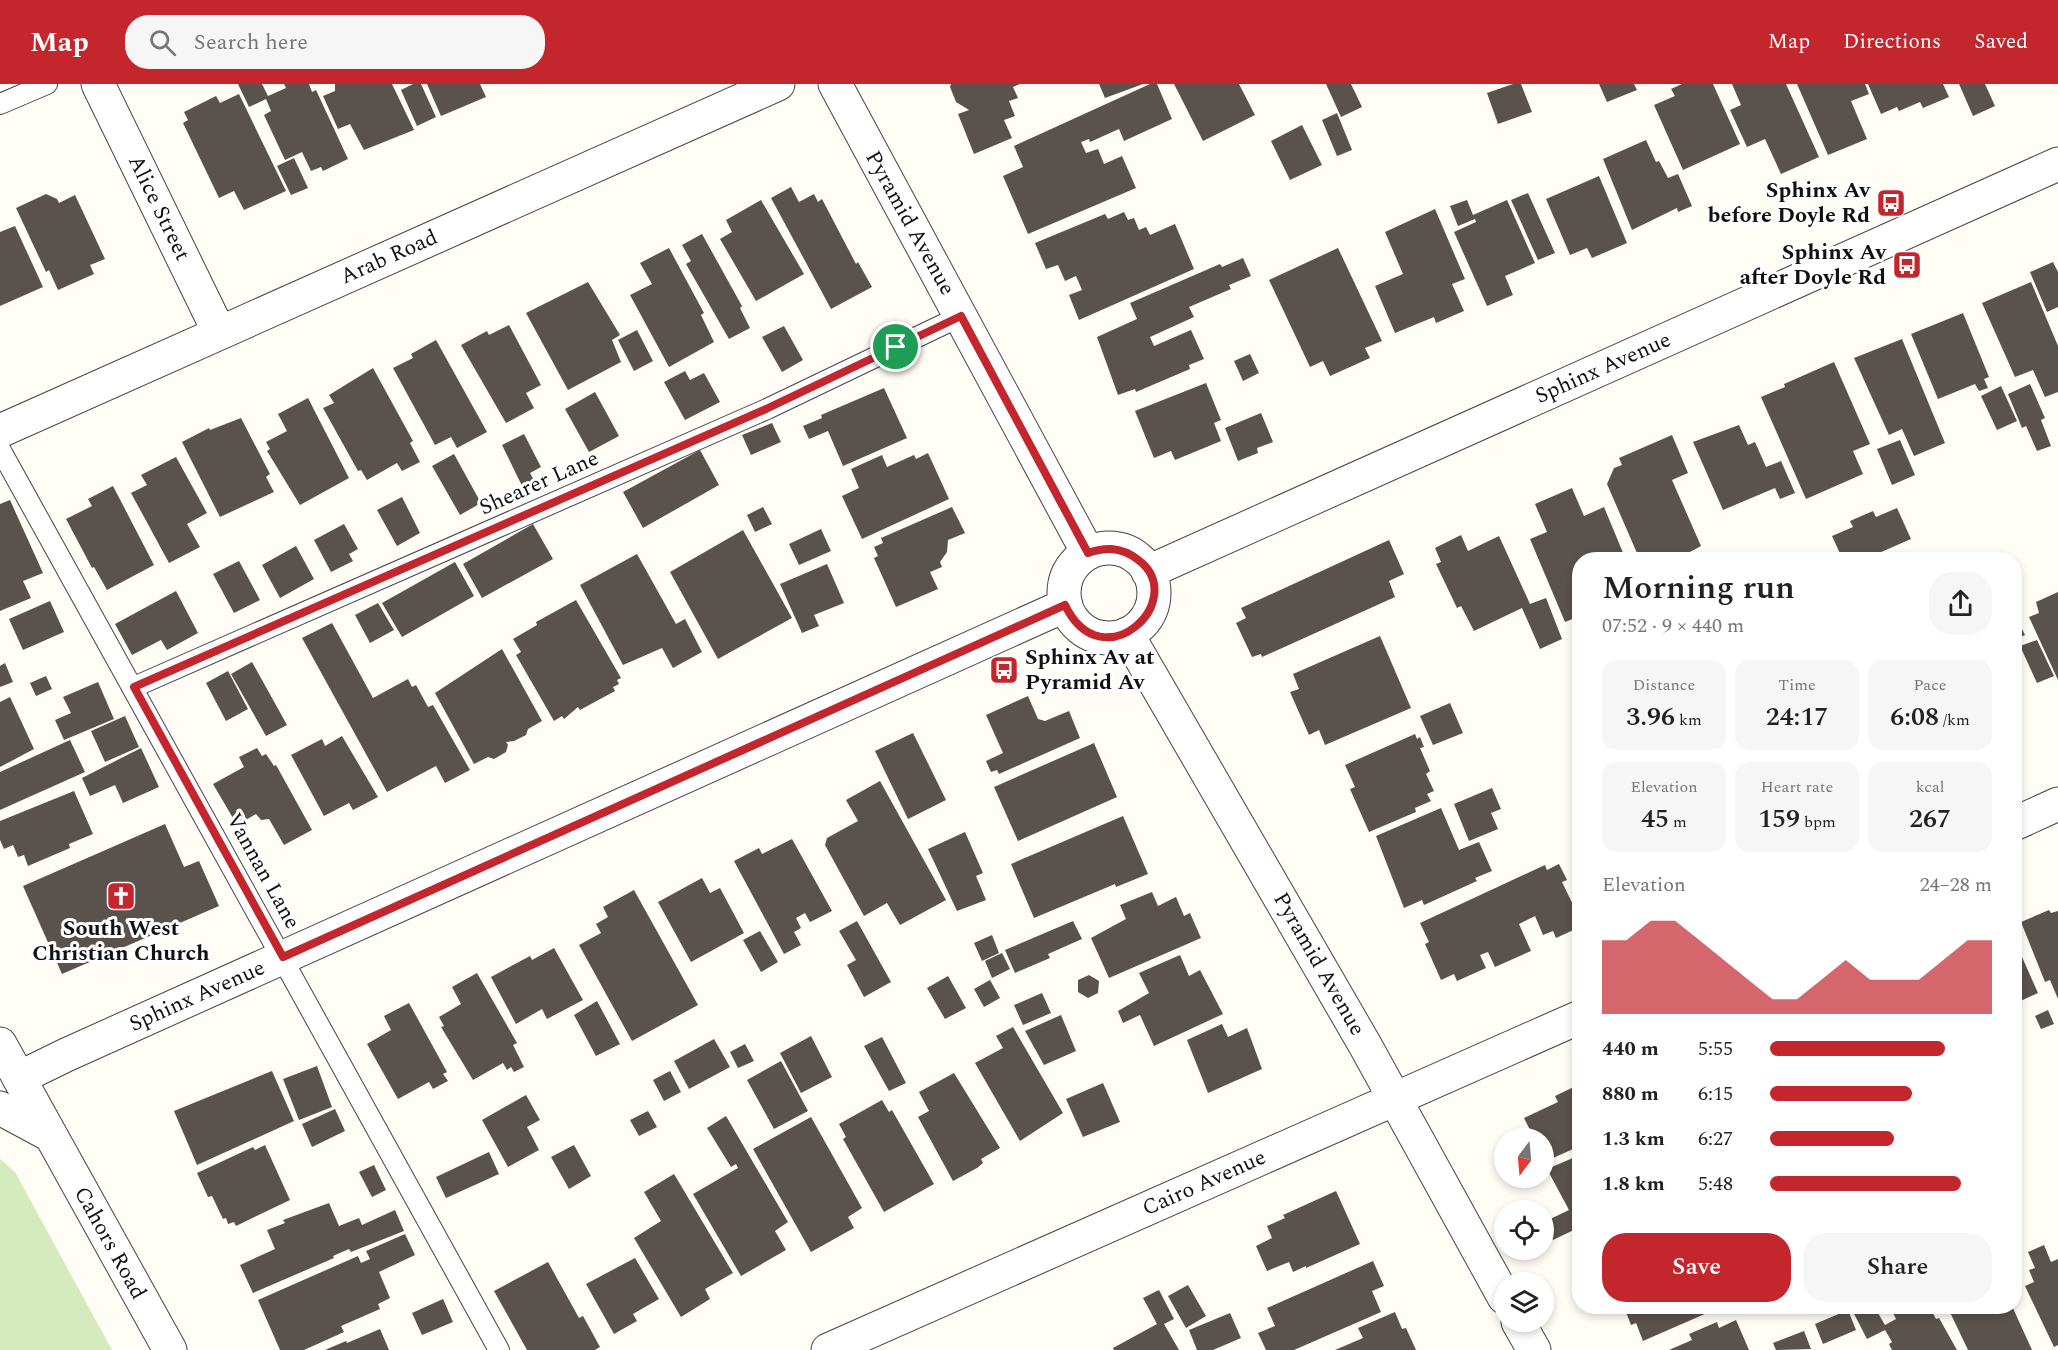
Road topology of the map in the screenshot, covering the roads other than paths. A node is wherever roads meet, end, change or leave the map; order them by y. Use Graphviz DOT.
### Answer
graph roads {
  1 [pos="47,84"];
  2 [pos="98,84"];
  3 [pos="778,84"];
  4 [pos="835,84"];
  5 [pos="0,104"];
  6 [pos="2058,164"];
  7 [pos="961,316"];
  8 [pos="219,332"];
  9 [pos="0,431"];
  10 [pos="0,449"];
  11 [pos="1088,553"];
  12 [pos="1148,572"];
  13 [pos="1065,605"];
  14 [pos="1127,634"];
  15 [pos="134,687"];
  16 [pos="2058,804"];
  17 [pos="2022,820"];
  18 [pos="283,957"];
  19 [pos="1572,1021"];
  20 [pos="0,1044"];
  21 [pos="10,1072"];
  22 [pos="1395,1099"];
  23 [pos="0,1108"];
  24 [pos="51,1136"];
  25 [pos="1494,1279"];
  26 [pos="1524,1332"];
  27 [pos="170,1350"];
  28 [pos="499,1350"];
  29 [pos="828,1350"];
  30 [pos="1534,1350"];
  1 -- 5 [label="lane"];
  2 -- 8 [label="street, Alice Street"];
  3 -- 8 [label="street, Arab Road"];
  4 -- 7 [label="street, Pyramid Avenue"];
  6 -- 12 [label="street, Sphinx Avenue"];
  7 -- 11 [label="street, Pyramid Avenue"];
  7 -- 15 [label="lane, Shearer Lane"];
  8 -- 9 [label="street, Arab Road"];
  10 -- 15 [label="lane, Vannan Lane"];
  11 -- 12 [label="street"];
  11 -- 13 [label="street"];
  12 -- 14 [label="street"];
  13 -- 14 [label="street"];
  13 -- 18 [label="street, Sphinx Avenue"];
  14 -- 22 [label="street, Pyramid Avenue"];
  15 -- 18 [label="lane, Vannan Lane"];
  16 -- 17 [label="street"];
  18 -- 21 [label="street, Sphinx Avenue"];
  18 -- 28 [label="lane, Vannan Lane"];
  19 -- 22 [label="street, Cairo Avenue"];
  20 -- 21 [label="street, Cahors Road"];
  21 -- 24 [label="street, Cahors Road"];
  22 -- 25 [label="street, Pyramid Avenue"];
  22 -- 29 [label="street, Cairo Avenue"];
  23 -- 24 [label="street"];
  24 -- 27 [label="street, Cahors Road"];
  26 -- 30 [label="street"];
}
